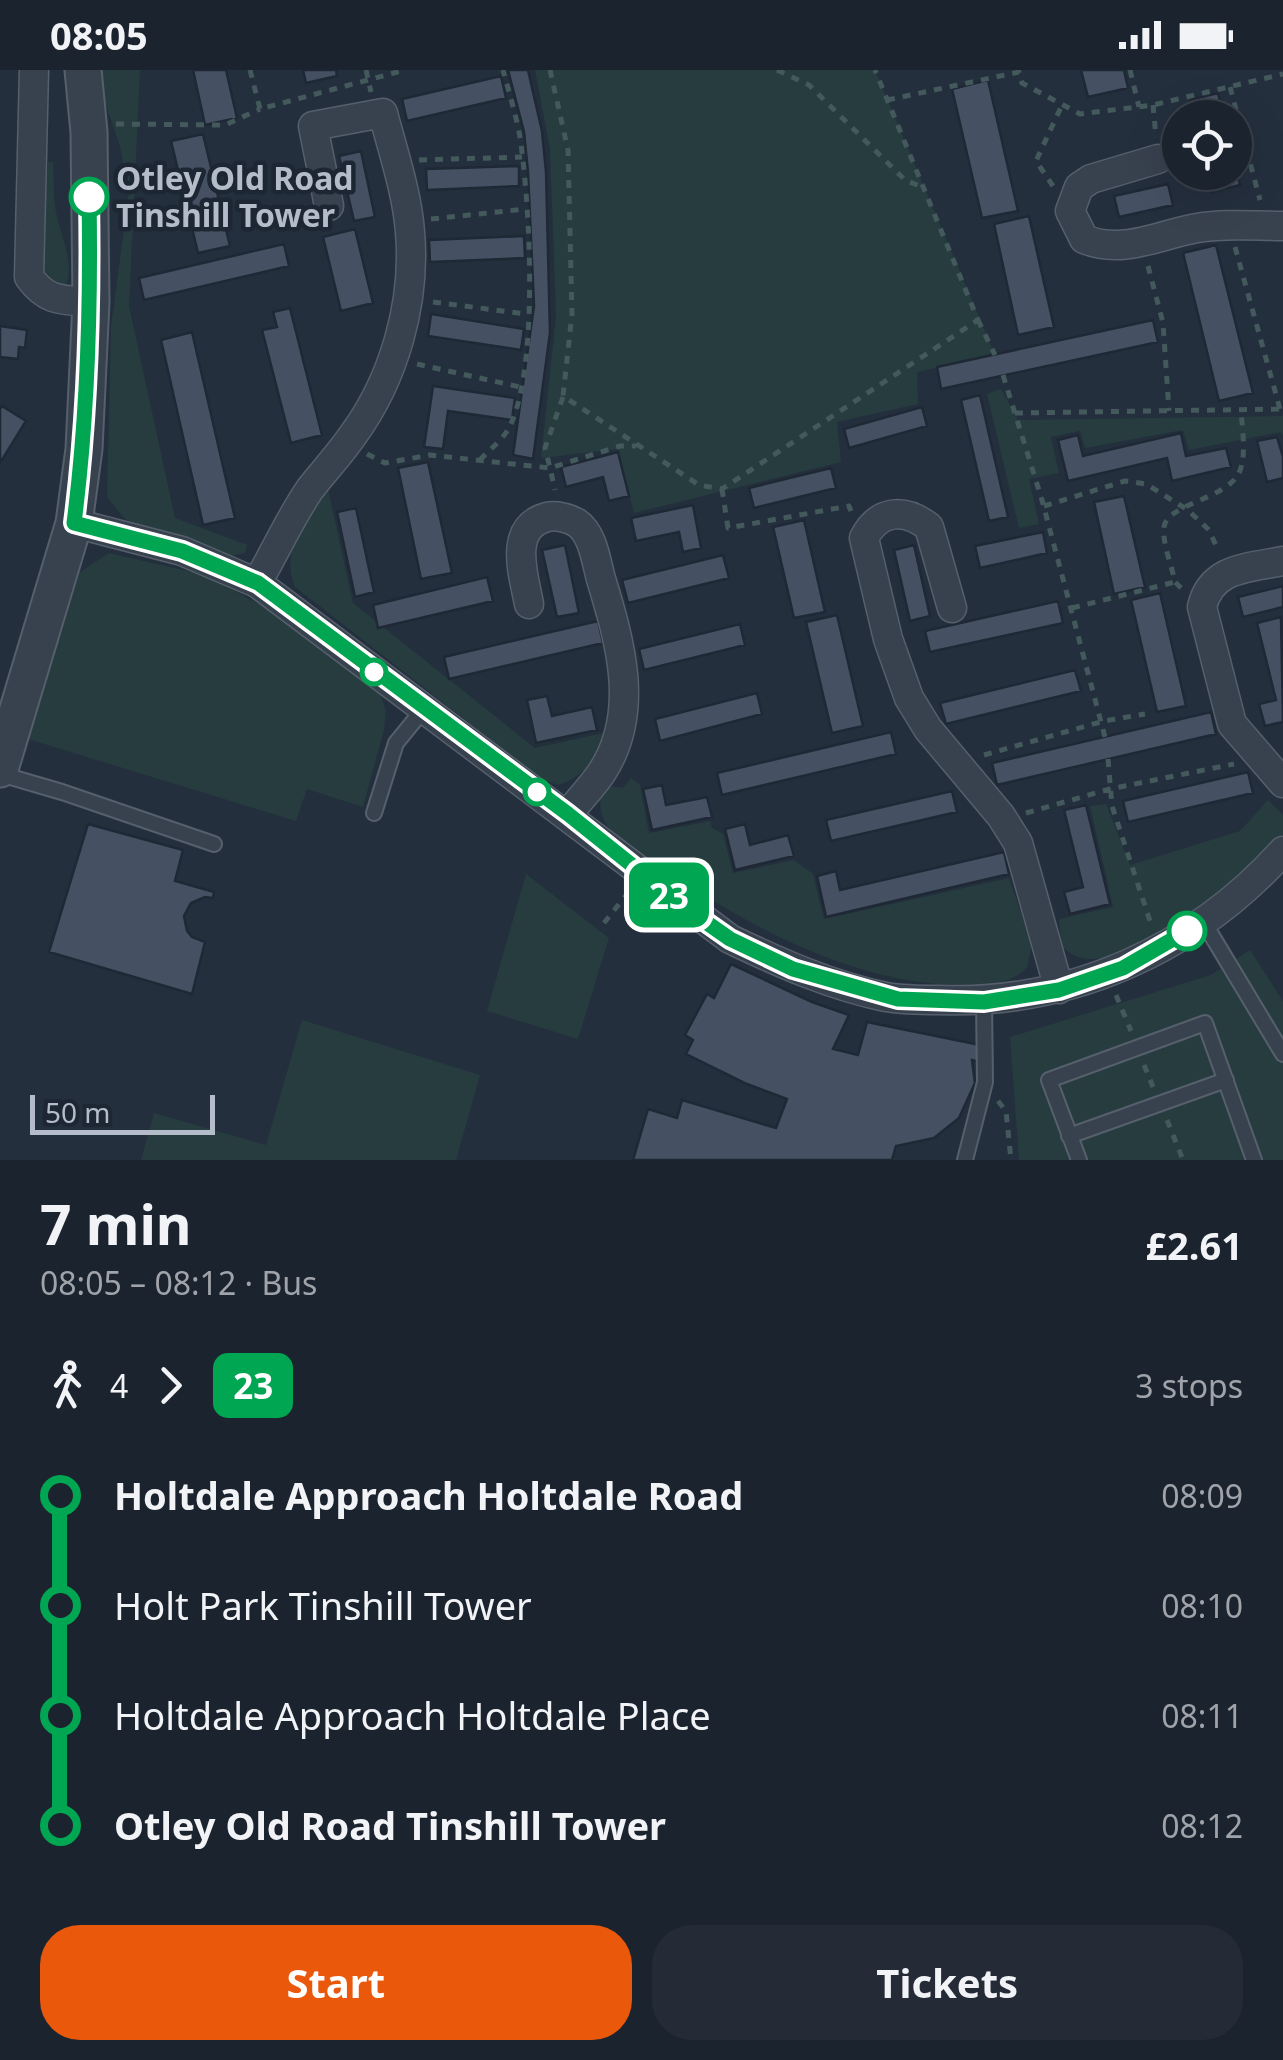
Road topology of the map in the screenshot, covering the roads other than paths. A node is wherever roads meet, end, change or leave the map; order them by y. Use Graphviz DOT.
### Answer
graph roads {
  1 [pos="34,70"];
  2 [pos="83,70"];
  3 [pos="1158,159"];
  4 [pos="329,206"];
  5 [pos="1275,226"];
  6 [pos="91,302"];
  7 [pos="74,523"];
  8 [pos="1283,561"];
  9 [pos="258,583"];
  10 [pos="529,604"];
  11 [pos="952,608"];
  12 [pos="12,694"];
  13 [pos="423,710"];
  14 [pos="0,772"];
  15 [pos="1283,783"];
  16 [pos="374,813"];
  17 [pos="568,814"];
  18 [pos="214,844"];
  19 [pos="1283,851"];
  20 [pos="1204,920"];
  21 [pos="1059,990"];
  22 [pos="984,1002"];
  23 [pos="1283,1054"];
  24 [pos="1226,1080"];
  25 [pos="1069,1136"];
  26 [pos="965,1160"];
  27 [pos="1078,1160"];
  28 [pos="1254,1160"];
  1 -- 6 [label="street"];
  2 -- 6 [label="street"];
  3 -- 5 [label="street"];
  4 -- 9 [label="street"];
  6 -- 7 [label="street"];
  7 -- 9 [label="street"];
  7 -- 12 [label="street"];
  8 -- 15 [label="street"];
  9 -- 13 [label="street"];
  10 -- 17 [label="street"];
  11 -- 21 [label="street"];
  12 -- 14 [label="street"];
  13 -- 16 [label="lane"];
  13 -- 17 [label="street"];
  14 -- 18 [label="lane"];
  17 -- 22 [label="street"];
  19 -- 20 [label="street"];
  20 -- 21 [label="street"];
  20 -- 23 [label="lane"];
  21 -- 22 [label="street"];
  22 -- 26 [label="lane"];
  24 -- 25 [label="lane"];
  24 -- 25 [label="lane"];
  24 -- 28 [label="lane"];
  25 -- 27 [label="lane"];
}
